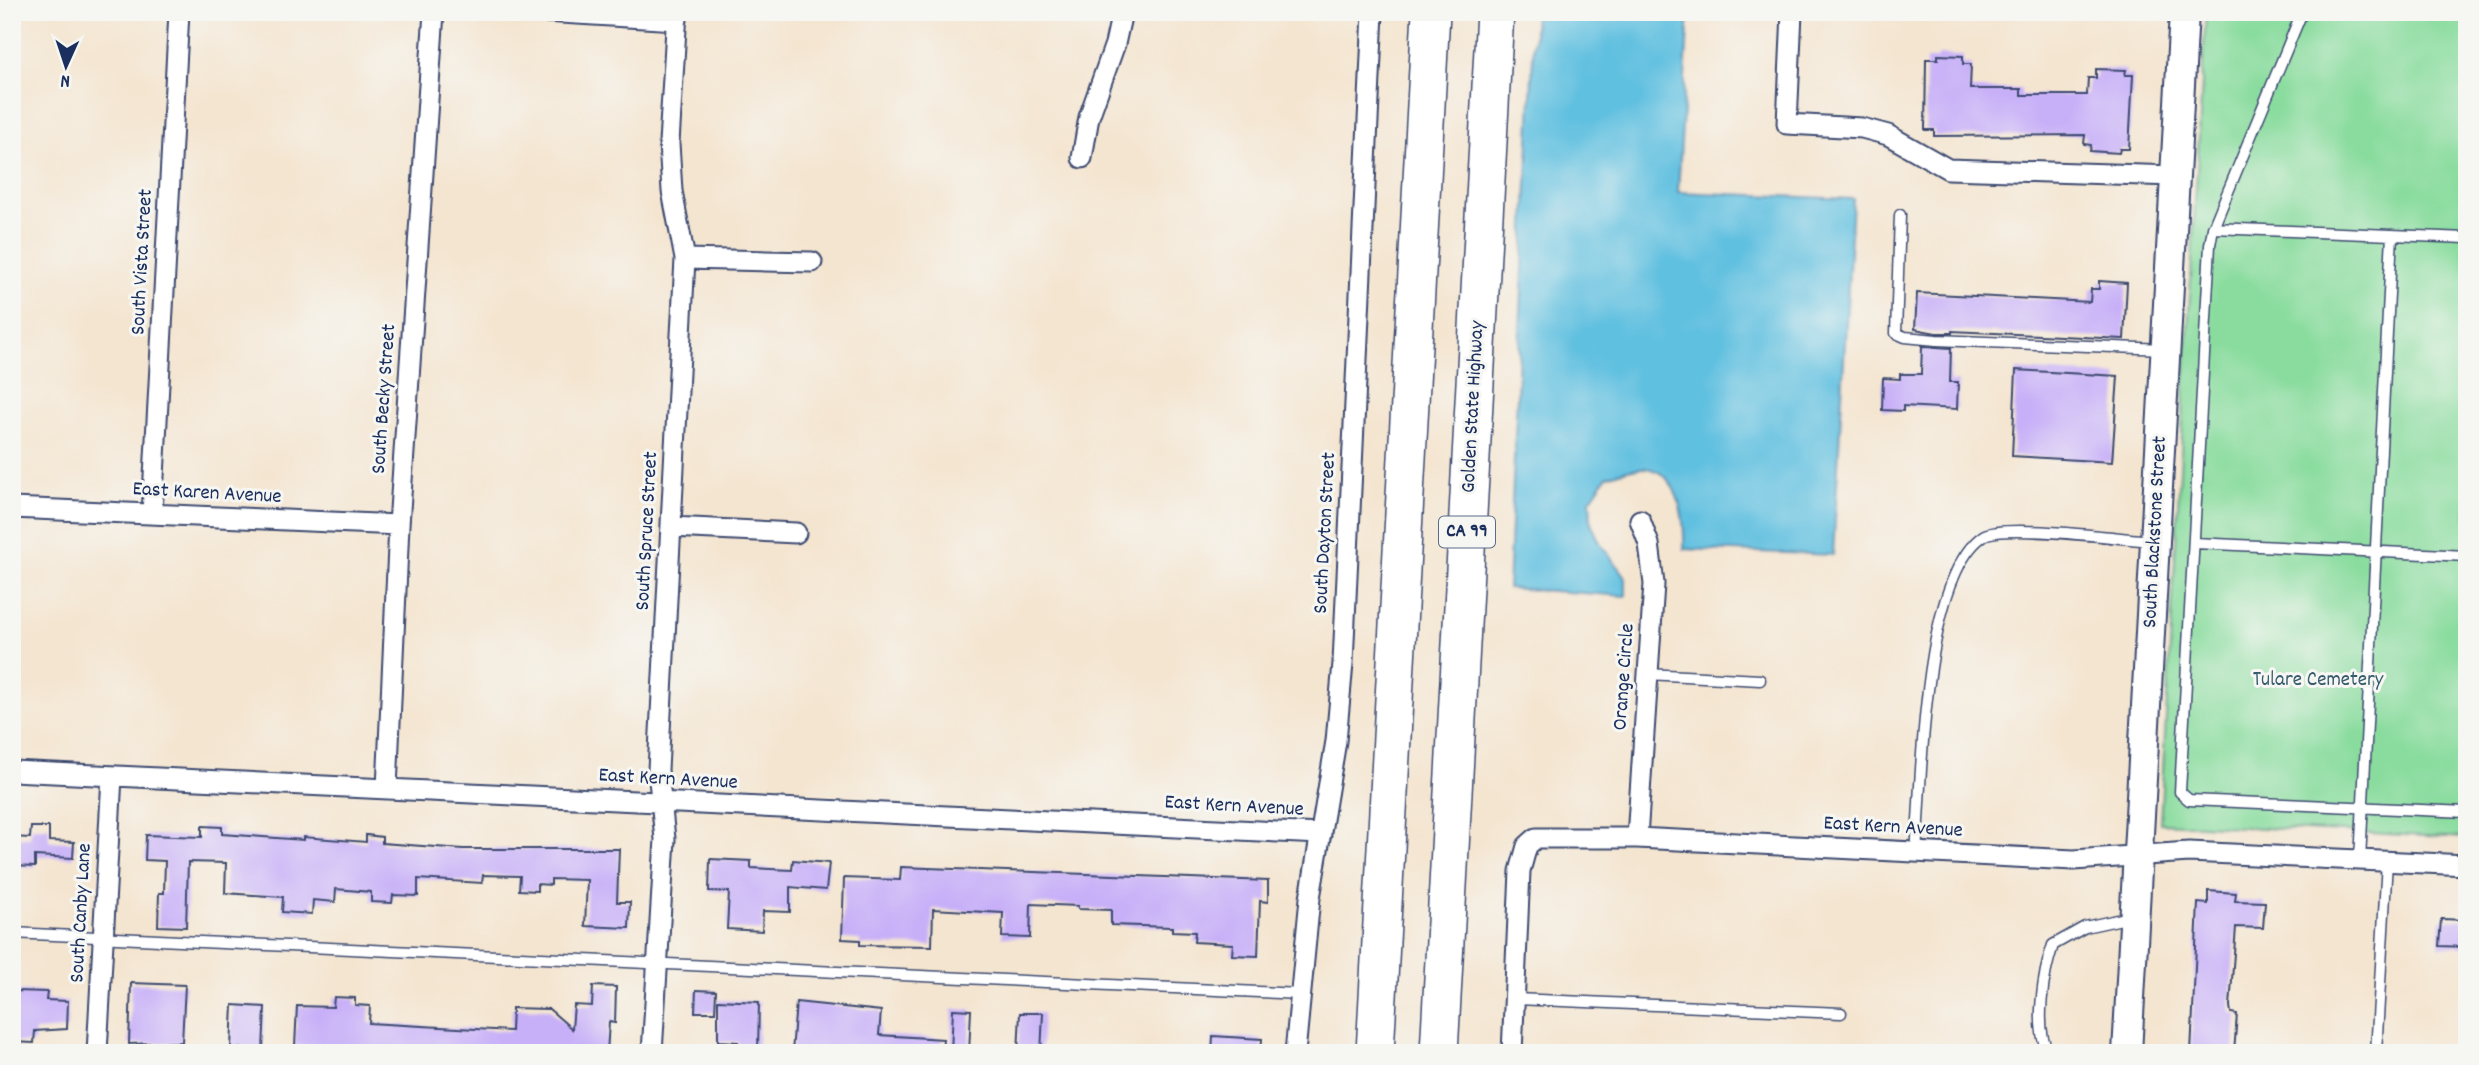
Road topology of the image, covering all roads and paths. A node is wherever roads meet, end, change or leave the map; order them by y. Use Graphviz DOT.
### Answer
graph roads {
  1 [pos="179,12"];
  2 [pos="434,12"];
  3 [pos="544,12"];
  4 [pos="1122,12"];
  5 [pos="1373,12"];
  6 [pos="1430,12"];
  7 [pos="1495,12"];
  8 [pos="1792,12"];
  9 [pos="2184,12"];
  10 [pos="2302,12"];
  11 [pos="677,16"];
  12 [pos="1082,158"];
  13 [pos="2175,176"];
  14 [pos="1900,215"];
  15 [pos="2213,228"];
  16 [pos="2392,235"];
  17 [pos="2467,238"];
  18 [pos="685,259"];
  19 [pos="812,262"];
  20 [pos="2165,349"];
  21 [pos="12,508"];
  22 [pos="152,514"];
  23 [pos="1640,520"];
  24 [pos="400,525"];
  25 [pos="671,527"];
  26 [pos="796,533"];
  27 [pos="2155,541"];
  28 [pos="2194,542"];
  29 [pos="2375,551"];
  30 [pos="2467,556"];
  31 [pos="1647,674"];
  32 [pos="1760,680"];
  33 [pos="12,771"];
  34 [pos="112,776"];
  35 [pos="387,788"];
  36 [pos="660,803"];
  37 [pos="2363,807"];
  38 [pos="2467,812"];
  39 [pos="1321,834"];
  40 [pos="1637,838"];
  41 [pos="1916,852"];
  42 [pos="2138,856"];
  43 [pos="2360,860"];
  44 [pos="2387,861"];
  45 [pos="2467,865"];
  46 [pos="1383,902"];
  47 [pos="2135,916"];
  48 [pos="12,933"];
  49 [pos="104,938"];
  50 [pos="658,963"];
  51 [pos="1301,994"];
  52 [pos="1515,999"];
  53 [pos="1840,1013"];
  54 [pos="97,1053"];
  55 [pos="652,1053"];
  56 [pos="1295,1053"];
  57 [pos="1350,1053"];
  58 [pos="1375,1053"];
  59 [pos="1439,1053"];
  60 [pos="1512,1053"];
  61 [pos="2049,1053"];
  62 [pos="2127,1053"];
  63 [pos="2376,1053"];
  1 -- 22 [label="street, South Vista Street"];
  2 -- 24 [label="street, South Becky Street"];
  3 -- 11 [label="street"];
  4 -- 12 [label="street"];
  5 -- 39 [label="street, South Dayton Street"];
  6 -- 46 [label="highway"];
  7 -- 59 [label="highway, Golden State Highway / CA 99"];
  8 -- 13 [label="street"];
  9 -- 13 [label="main road, South Blackstone Street"];
  10 -- 15 [label="lane"];
  11 -- 18 [label="street, South Spruce Street"];
  13 -- 20 [label="main road, South Blackstone Street"];
  14 -- 20 [label="lane"];
  15 -- 16 [label="lane"];
  15 -- 28 [label="lane"];
  16 -- 17 [label="lane"];
  16 -- 29 [label="lane"];
  18 -- 19 [label="street"];
  18 -- 25 [label="street, South Spruce Street"];
  20 -- 27 [label="main road, South Blackstone Street"];
  21 -- 22 [label="street, East Karen Avenue"];
  22 -- 24 [label="street, East Karen Avenue"];
  23 -- 31 [label="street, Orange Circle"];
  24 -- 35 [label="street, South Becky Street"];
  25 -- 26 [label="street"];
  25 -- 36 [label="street, South Spruce Street"];
  27 -- 41 [label="lane"];
  27 -- 42 [label="main road, South Blackstone Street"];
  28 -- 29 [label="lane"];
  28 -- 37 [label="lane"];
  29 -- 30 [label="lane"];
  29 -- 37 [label="lane"];
  31 -- 32 [label="lane"];
  31 -- 40 [label="street, Orange Circle"];
  33 -- 34 [label="street, East Kern Avenue"];
  34 -- 35 [label="street, East Kern Avenue"];
  34 -- 49 [label="street, South Canby Lane"];
  35 -- 36 [label="street, East Kern Avenue"];
  36 -- 39 [label="street, East Kern Avenue"];
  36 -- 50 [label="street, South Spruce Street"];
  37 -- 38 [label="lane"];
  37 -- 43 [label="lane"];
  39 -- 51 [label="street, South Dayton Street"];
  40 -- 41 [label="street, East Kern Avenue"];
  40 -- 52 [label="street, East Kern Avenue"];
  41 -- 42 [label="street, East Kern Avenue"];
  42 -- 43 [label="street, East Kern Avenue"];
  42 -- 47 [label="main road, South Blackstone Street"];
  43 -- 44 [label="street, East Kern Avenue"];
  44 -- 45 [label="street, East Kern Avenue"];
  44 -- 63 [label="lane"];
  46 -- 57 [label="highway"];
  46 -- 58 [label="highway"];
  47 -- 61 [label="lane"];
  47 -- 62 [label="main road, South Blackstone Street"];
  48 -- 49 [label="lane"];
  49 -- 50 [label="lane"];
  49 -- 54 [label="street, South Canby Lane"];
  50 -- 51 [label="lane"];
  50 -- 55 [label="street, South Spruce Street"];
  51 -- 56 [label="street, South Dayton Street"];
  52 -- 53 [label="lane"];
  52 -- 60 [label="street, East Kern Avenue"];
}
